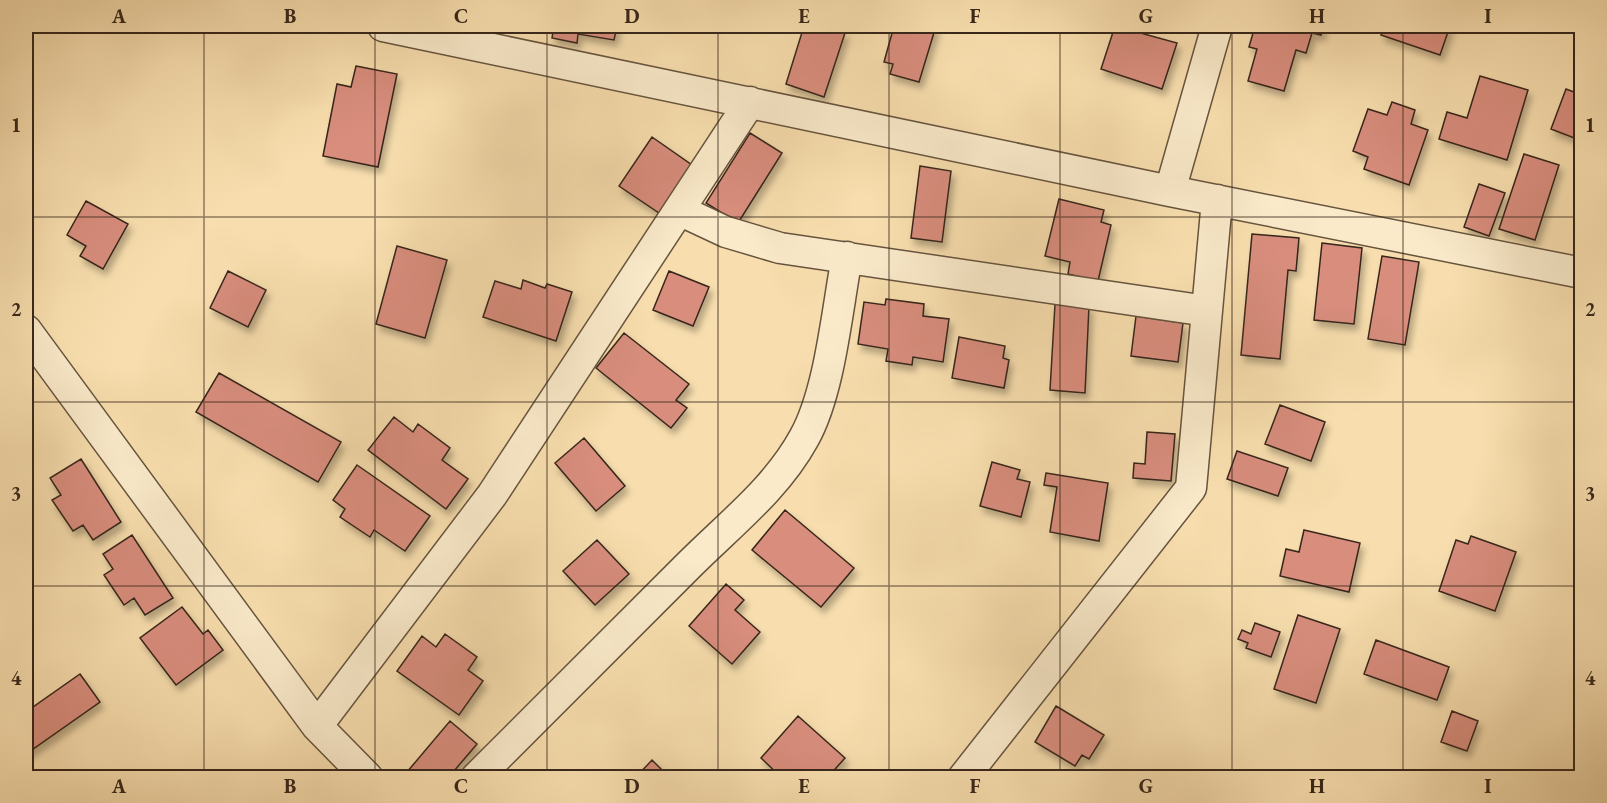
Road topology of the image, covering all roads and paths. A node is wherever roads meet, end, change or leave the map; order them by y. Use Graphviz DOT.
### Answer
graph roads {
  1 [pos="383,26"];
  2 [pos="1217,26"];
  3 [pos="750,102"];
  4 [pos="1170,190"];
  5 [pos="1218,200"];
  6 [pos="679,210"];
  7 [pos="847,257"];
  8 [pos="1581,273"];
  9 [pos="1208,311"];
  10 [pos="26,330"];
  11 [pos="317,726"];
  12 [pos="368,777"];
  13 [pos="476,777"];
  14 [pos="963,777"];
  1 -- 3 [label="street"];
  2 -- 4 [label="street"];
  3 -- 4 [label="street"];
  3 -- 6 [label="street"];
  4 -- 5 [label="street"];
  5 -- 8 [label="street"];
  5 -- 9 [label="street"];
  6 -- 7 [label="street"];
  6 -- 11 [label="street"];
  7 -- 9 [label="street"];
  7 -- 13 [label="street"];
  9 -- 14 [label="street"];
  10 -- 11 [label="street"];
  11 -- 12 [label="street"];
}
